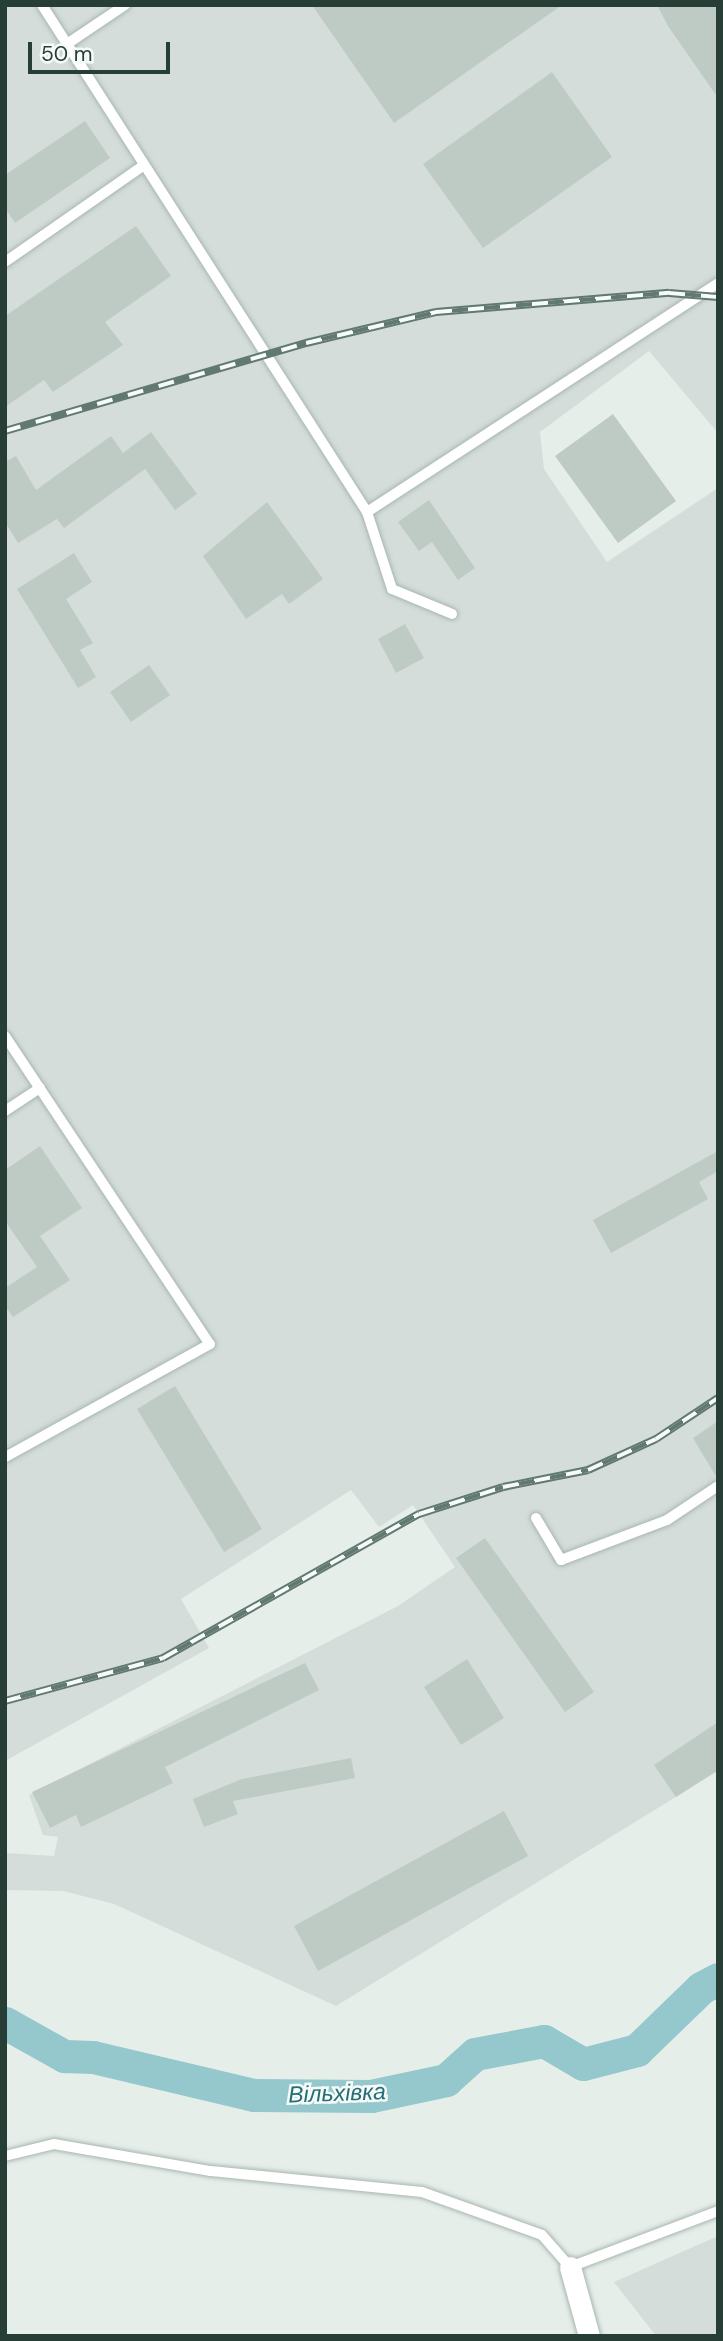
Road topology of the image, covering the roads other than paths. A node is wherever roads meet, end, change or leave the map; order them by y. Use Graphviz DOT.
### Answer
graph roads {
  1 [pos="42,5"];
  2 [pos="125,5"];
  3 [pos="67,44"];
  4 [pos="144,164"];
  5 [pos="5,262"];
  6 [pos="718,283"];
  7 [pos="367,512"];
  8 [pos="452,614"];
  9 [pos="5,1036"];
  10 [pos="40,1088"];
  11 [pos="5,1111"];
  12 [pos="5,1457"];
  13 [pos="718,1486"];
  14 [pos="536,1518"];
  15 [pos="5,2156"];
  16 [pos="718,2211"];
  17 [pos="570,2267"];
  18 [pos="589,2336"];
  1 -- 3 [label="lane"];
  2 -- 3 [label="lane"];
  3 -- 4 [label="lane"];
  4 -- 5 [label="lane"];
  4 -- 7 [label="lane"];
  6 -- 7 [label="lane"];
  7 -- 8 [label="lane"];
  9 -- 10 [label="lane"];
  10 -- 11 [label="lane"];
  10 -- 12 [label="lane"];
  13 -- 14 [label="lane"];
  15 -- 17 [label="lane"];
  16 -- 17 [label="lane"];
  17 -- 18 [label="street"];
}
